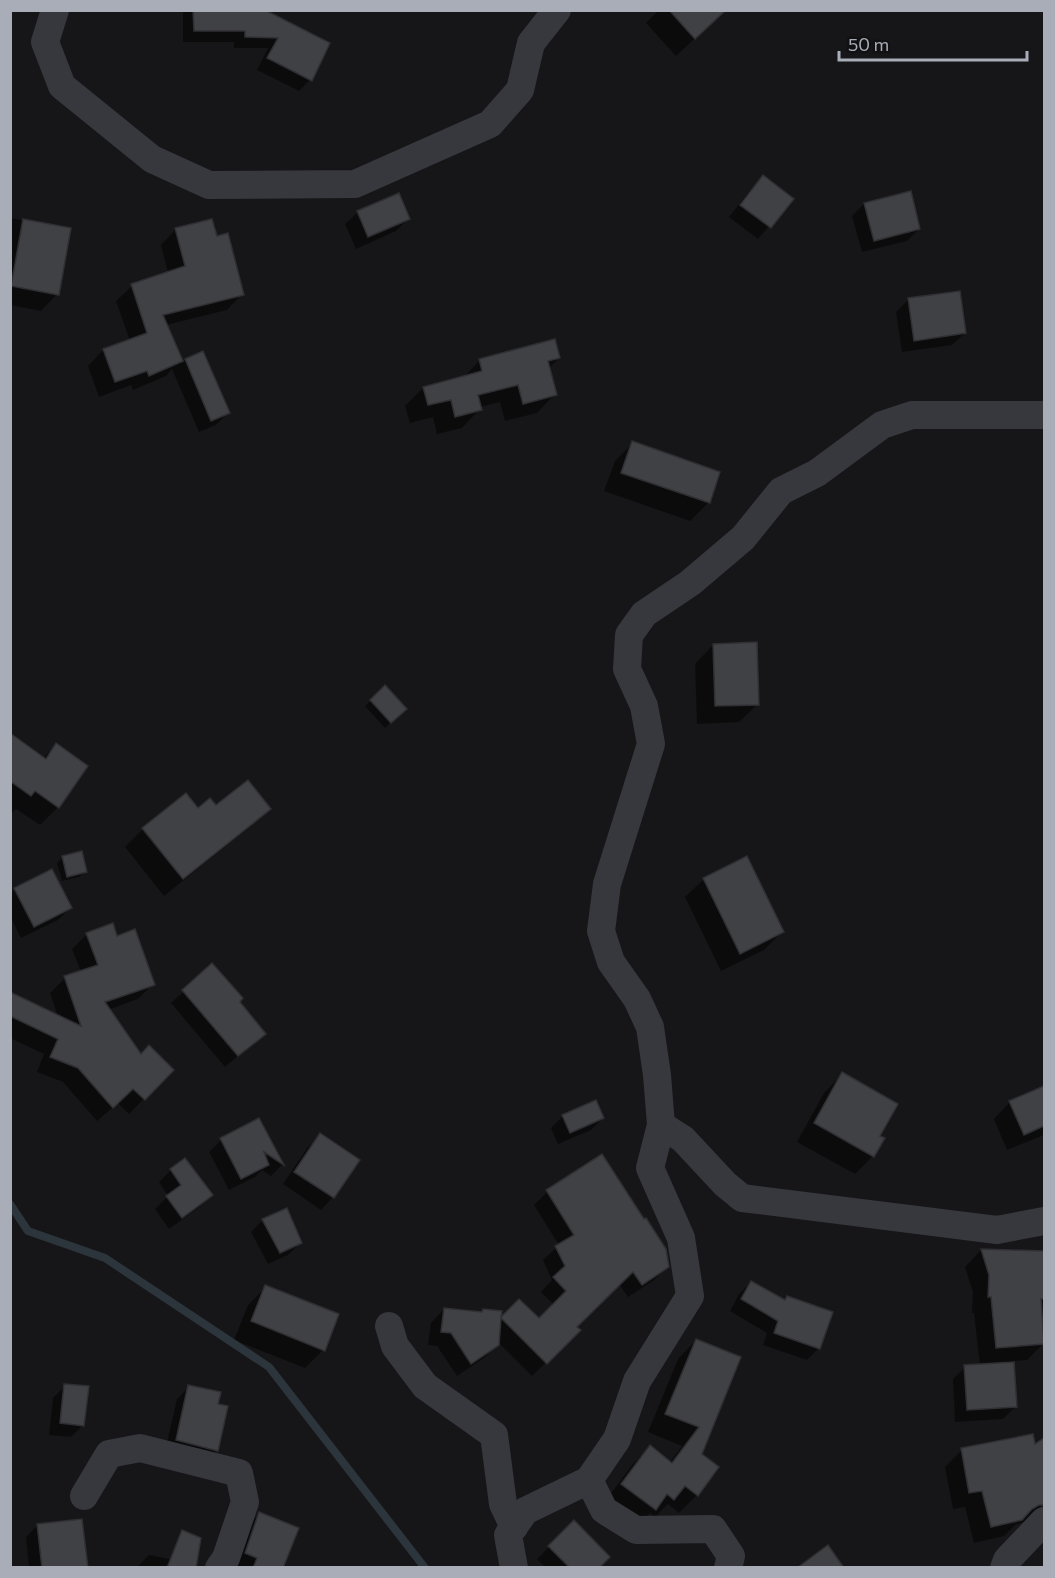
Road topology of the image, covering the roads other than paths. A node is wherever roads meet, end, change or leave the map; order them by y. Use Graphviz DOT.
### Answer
graph roads {
  1 [pos="55,10"];
  2 [pos="557,10"];
  3 [pos="1044,415"];
  4 [pos="661,1125"];
  5 [pos="1044,1221"];
  6 [pos="389,1326"];
  7 [pos="589,1480"];
  8 [pos="84,1496"];
  9 [pos="1044,1521"];
  10 [pos="514,1527"];
  11 [pos="219,1568"];
  12 [pos="514,1568"];
  13 [pos="728,1568"];
  14 [pos="1004,1568"];
  1 -- 2 [label="street"];
  3 -- 4 [label="street"];
  4 -- 5 [label="street"];
  4 -- 7 [label="street"];
  6 -- 10 [label="street"];
  7 -- 10 [label="street"];
  7 -- 13 [label="street"];
  8 -- 11 [label="street"];
  9 -- 14 [label="street"];
  10 -- 12 [label="street"];
}
